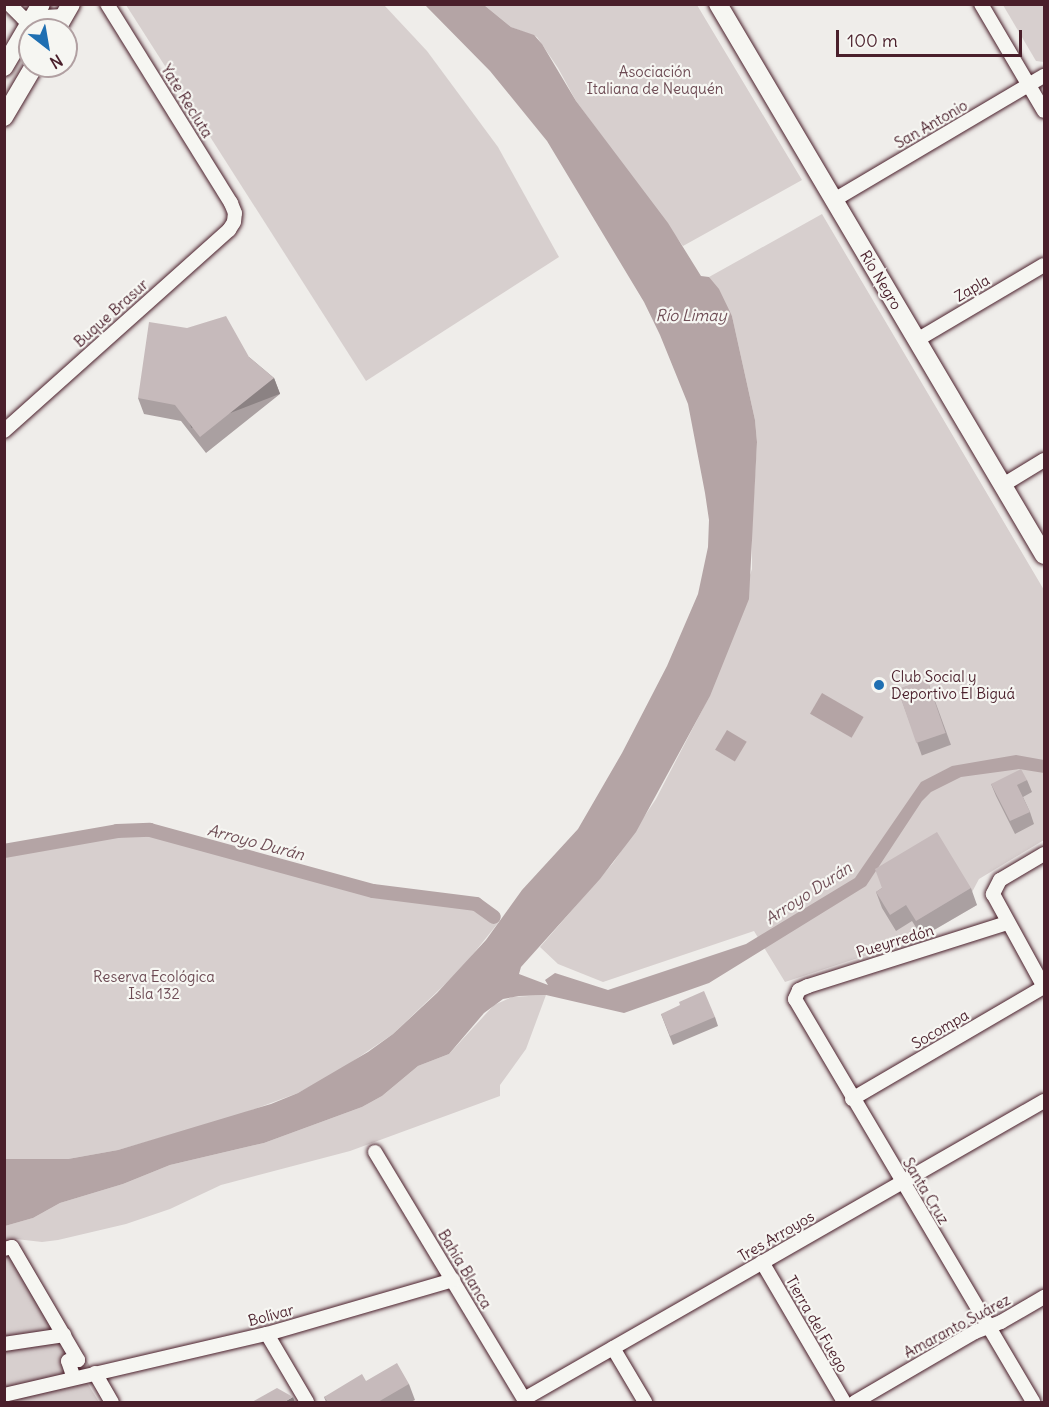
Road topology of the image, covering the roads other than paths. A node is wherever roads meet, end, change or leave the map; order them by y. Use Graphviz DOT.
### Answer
graph roads {
  1 [pos="9,4"];
  2 [pos="107,4"];
  3 [pos="718,4"];
  4 [pos="981,4"];
  5 [pos="37,12"];
  6 [pos="63,17"];
  7 [pos="4,67"];
  8 [pos="1044,76"];
  9 [pos="27,78"];
  10 [pos="1029,85"];
  11 [pos="1044,111"];
  12 [pos="4,117"];
  13 [pos="834,200"];
  14 [pos="235,217"];
  15 [pos="1044,265"];
  16 [pos="917,340"];
  17 [pos="4,431"];
  18 [pos="1044,460"];
  19 [pos="1003,485"];
  20 [pos="1044,555"];
  21 [pos="1044,854"];
  22 [pos="1007,923"];
  23 [pos="1044,987"];
  24 [pos="795,994"];
  25 [pos="852,1099"];
  26 [pos="1044,1101"];
  27 [pos="375,1152"];
  28 [pos="902,1183"];
  29 [pos="4,1249"];
  30 [pos="762,1263"];
  31 [pos="453,1280"];
  32 [pos="1044,1297"];
  33 [pos="988,1327"];
  34 [pos="267,1334"];
  35 [pos="64,1335"];
  36 [pos="4,1344"];
  37 [pos="613,1348"];
  38 [pos="95,1373"];
  39 [pos="74,1378"];
  40 [pos="4,1395"];
  41 [pos="525,1401"];
  42 [pos="112,1402"];
  43 [pos="308,1402"];
  44 [pos="645,1402"];
  45 [pos="844,1402"];
  46 [pos="855,1402"];
  47 [pos="1033,1402"];
  1 -- 5 [label="street"];
  2 -- 14 [label="street, Yate Recluta"];
  3 -- 13 [label="street, Río Negro"];
  4 -- 10 [label="street"];
  5 -- 6 [label="street"];
  5 -- 7 [label="street"];
  8 -- 10 [label="street, San Antonio"];
  9 -- 12 [label="street"];
  10 -- 11 [label="street"];
  10 -- 13 [label="street, San Antonio"];
  13 -- 16 [label="street, Río Negro"];
  14 -- 17 [label="street, Buque Brasur"];
  15 -- 16 [label="street, Zapla"];
  16 -- 19 [label="street, Río Negro"];
  18 -- 19 [label="street"];
  19 -- 20 [label="street, Río Negro"];
  21 -- 22 [label="street"];
  22 -- 23 [label="street"];
  22 -- 24 [label="street, Pueyrredón"];
  23 -- 25 [label="street, Socompa"];
  24 -- 25 [label="street, Santa Cruz"];
  25 -- 28 [label="street, Santa Cruz"];
  26 -- 28 [label="street, Tres Arroyos"];
  27 -- 31 [label="street, Bahía Blanca"];
  28 -- 30 [label="street, Tres Arroyos"];
  28 -- 33 [label="street, Santa Cruz"];
  29 -- 35 [label="street"];
  30 -- 37 [label="street, Tres Arroyos"];
  30 -- 45 [label="street, Tierra del Fuego"];
  31 -- 34 [label="street, Bolívar"];
  31 -- 41 [label="street, Bahía Blanca"];
  32 -- 33 [label="street, Amaranto Suárez"];
  33 -- 46 [label="street, Amaranto Suárez"];
  33 -- 47 [label="street, Santa Cruz"];
  34 -- 38 [label="street, Bolívar"];
  34 -- 43 [label="street"];
  35 -- 36 [label="street"];
  35 -- 39 [label="street"];
  37 -- 41 [label="street, Tres Arroyos"];
  37 -- 44 [label="street"];
  38 -- 39 [label="street, Bolívar"];
  38 -- 42 [label="street"];
  39 -- 40 [label="street, Bolívar"];
}
